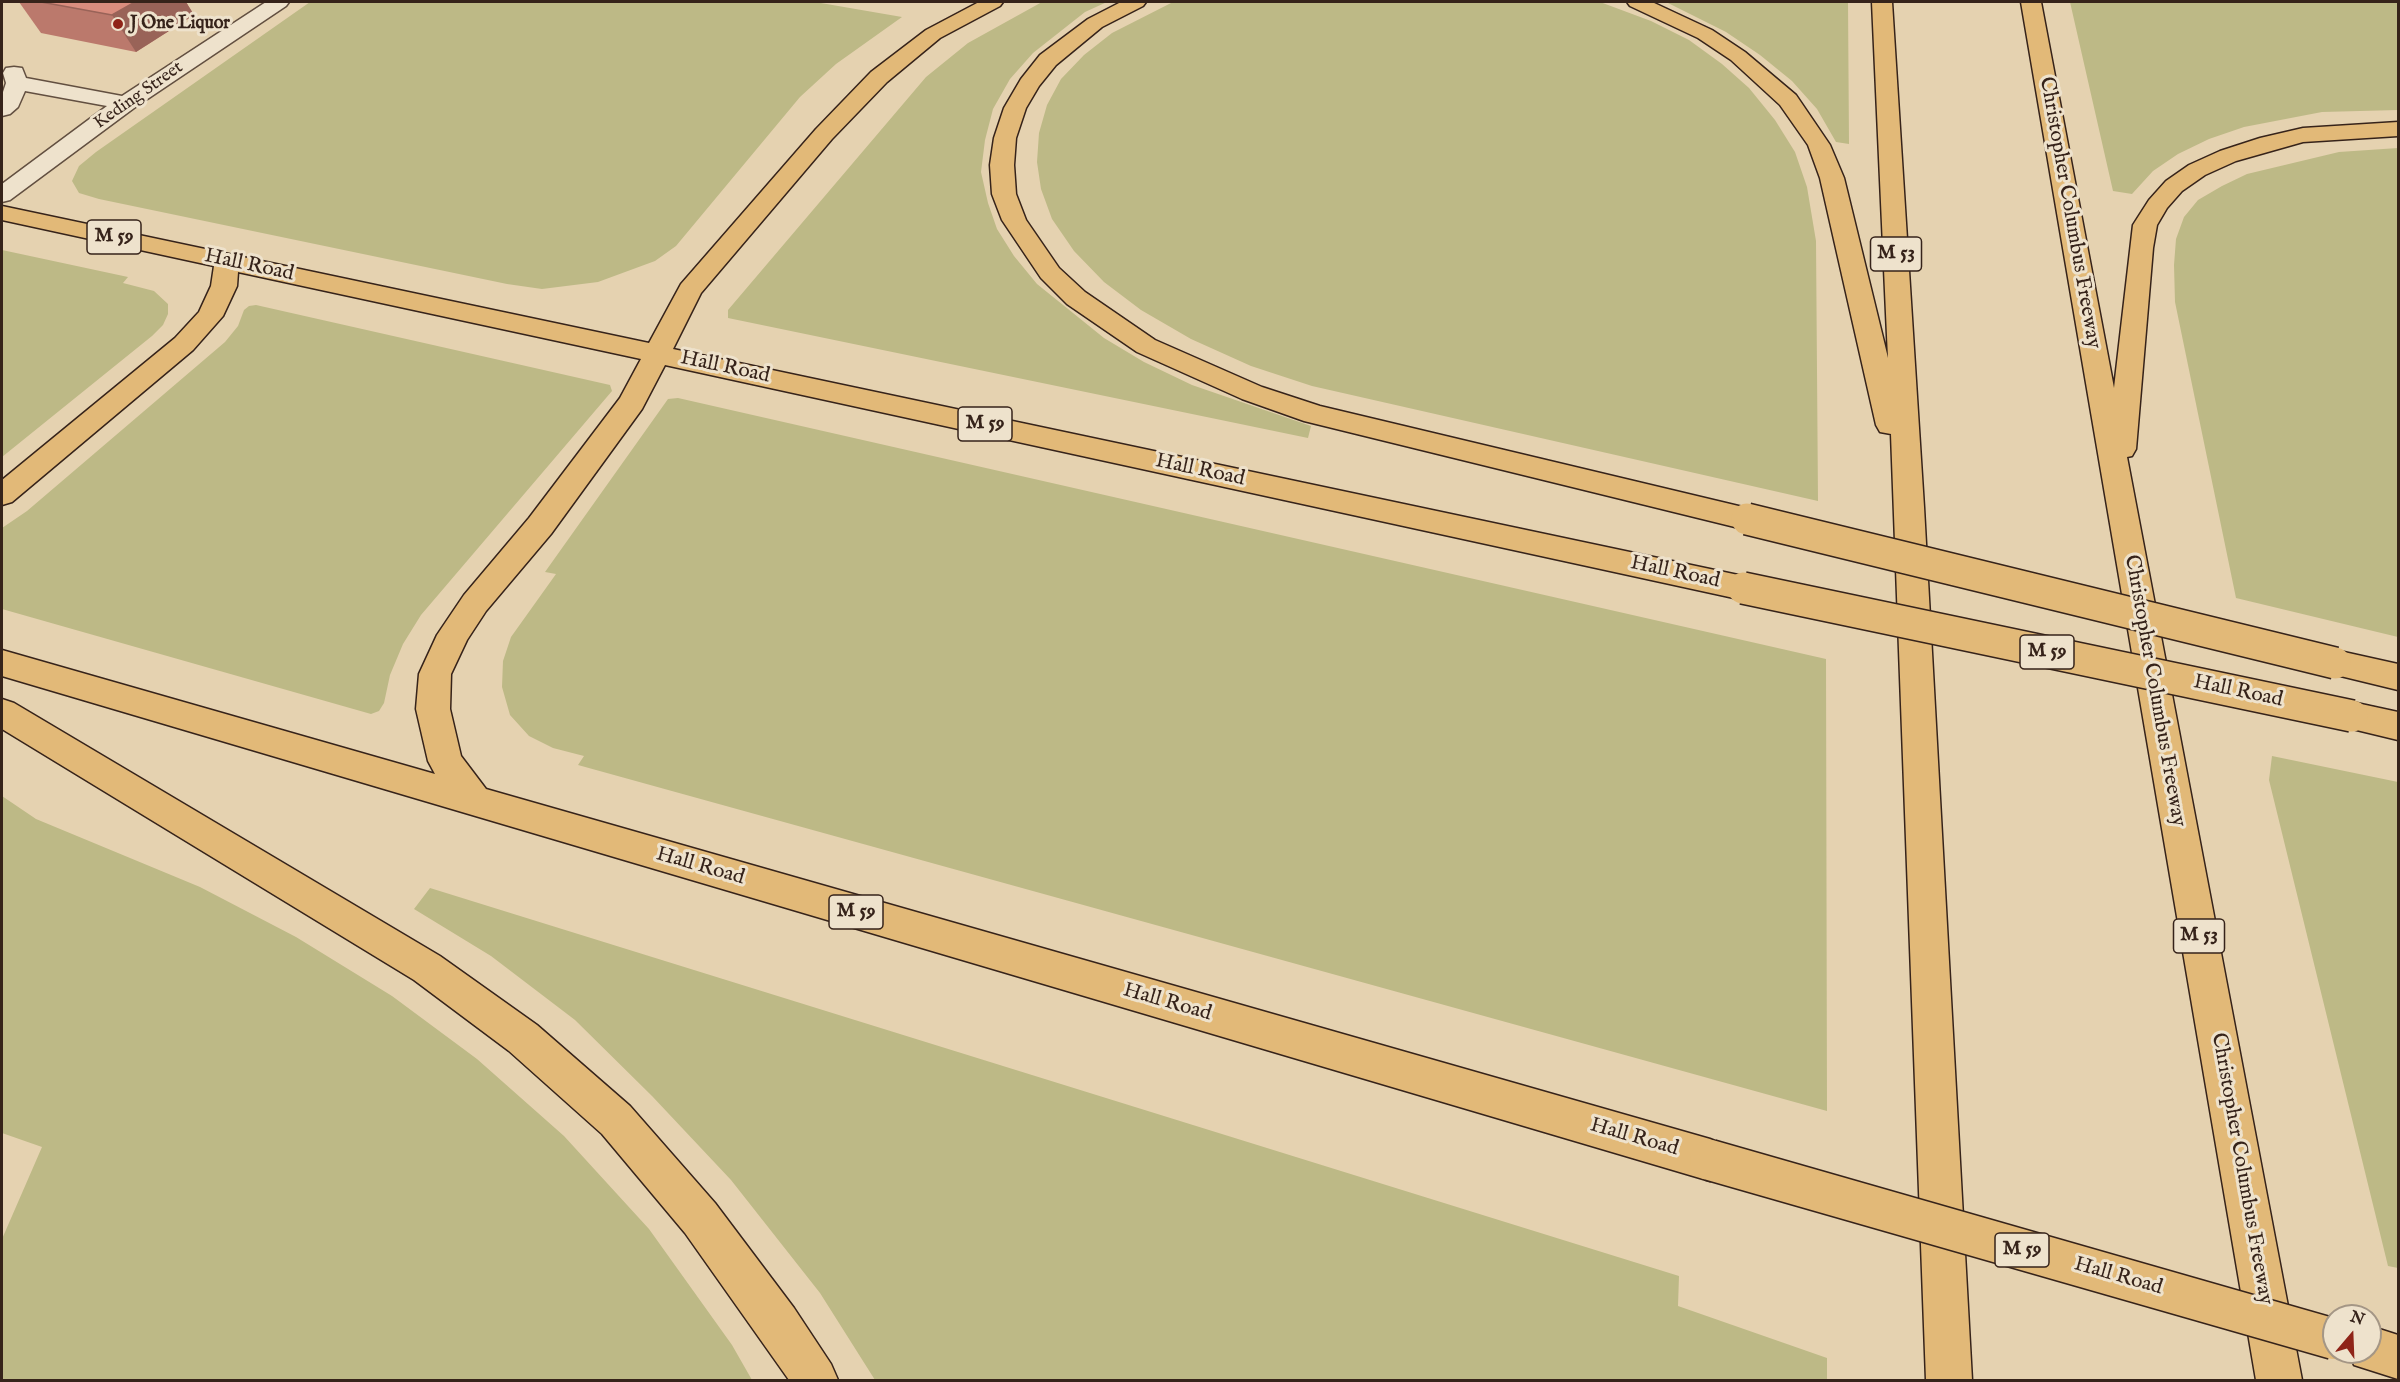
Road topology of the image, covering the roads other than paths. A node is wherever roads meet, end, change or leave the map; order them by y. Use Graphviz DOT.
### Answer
graph roads {
  1 [pos="279,2"];
  2 [pos="993,2"];
  3 [pos="1136,2"];
  4 [pos="1637,2"];
  5 [pos="1882,2"];
  6 [pos="2031,2"];
  7 [pos="126,103"];
  8 [pos="2,108"];
  9 [pos="2398,129"];
  10 [pos="2,195"];
  11 [pos="2,213"];
  12 [pos="227,261"];
  13 [pos="657,353"];
  14 [pos="2118,492"];
  15 [pos="2,495"];
  16 [pos="1909,507"];
  17 [pos="2,663"];
  18 [pos="2398,677"];
  19 [pos="2,714"];
  20 [pos="2398,726"];
  21 [pos="476,802"];
  22 [pos="2322,1336"];
  23 [pos="2382,1352"];
  24 [pos="2398,1357"];
  25 [pos="815,1380"];
  26 [pos="1949,1380"];
  27 [pos="2279,1380"];
  1 -- 7 [label="street, Keding Street"];
  2 -- 13 [label="highway"];
  3 -- 18 [label="highway, bridge"];
  4 -- 16 [label="highway"];
  5 -- 16 [label="highway, M 53"];
  6 -- 14 [label="highway, Christopher Columbus Freeway / M 53"];
  7 -- 8 [label="street"];
  7 -- 10 [label="street, Keding Street"];
  9 -- 14 [label="highway"];
  11 -- 12 [label="highway, Hall Road / M 59"];
  12 -- 13 [label="highway, Hall Road / M 59"];
  12 -- 15 [label="highway"];
  13 -- 20 [label="highway, Hall Road / M 59, bridge"];
  13 -- 21 [label="highway"];
  14 -- 27 [label="highway, Christopher Columbus Freeway / M 53"];
  16 -- 26 [label="highway, M 53"];
  17 -- 21 [label="highway, Hall Road / M 59"];
  19 -- 25 [label="highway"];
  21 -- 22 [label="highway, Hall Road / M 59, bridge"];
  23 -- 24 [label="highway"];
}
